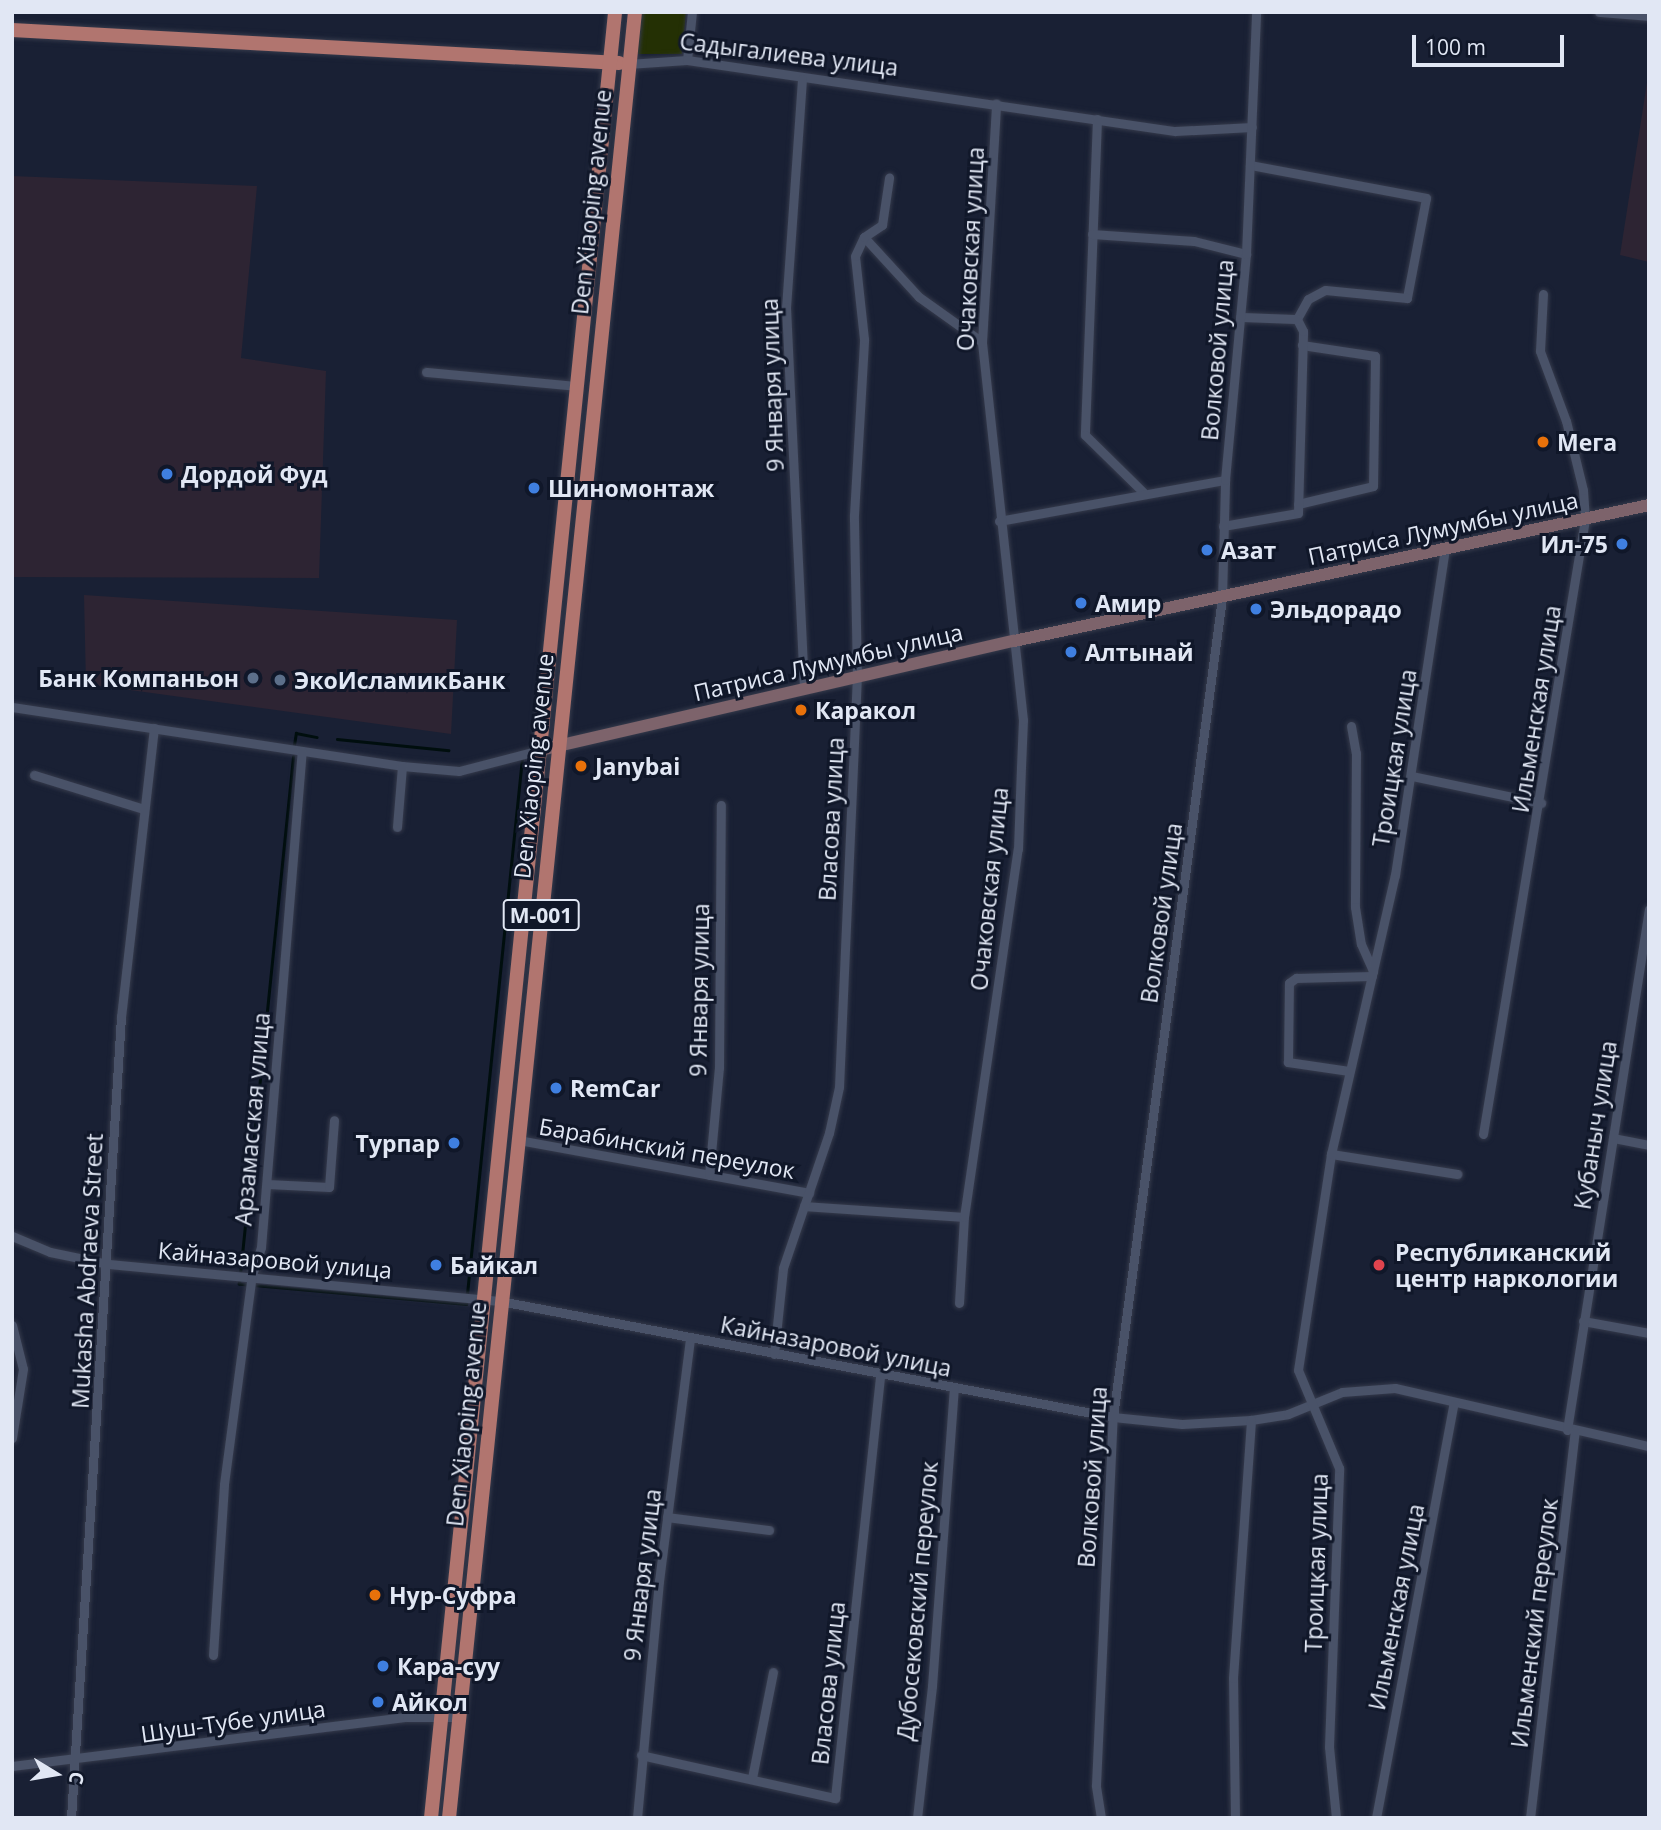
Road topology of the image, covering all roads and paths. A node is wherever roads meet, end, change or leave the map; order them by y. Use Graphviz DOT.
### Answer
graph roads {
  1 [pos="615,12"];
  2 [pos="635,12"];
  3 [pos="692,12"];
  4 [pos="1256,12"];
  5 [pos="1599,12"];
  6 [pos="1649,16"];
  7 [pos="12,30"];
  8 [pos="687,60"];
  9 [pos="609,62"];
  10 [pos="628,64"];
  11 [pos="802,79"];
  12 [pos="996,103"];
  13 [pos="1097,119"];
  14 [pos="1252,127"];
  15 [pos="1250,165"];
  16 [pos="889,178"];
  17 [pos="1092,234"];
  18 [pos="864,237"];
  19 [pos="1246,254"];
  20 [pos="1543,293"];
  21 [pos="1240,317"];
  22 [pos="1297,319"];
  23 [pos="982,342"];
  24 [pos="1302,345"];
  25 [pos="426,372"];
  26 [pos="576,386"];
  27 [pos="1225,480"];
  28 [pos="1145,494"];
  29 [pos="1298,504"];
  30 [pos="1649,505"];
  31 [pos="1585,519"];
  32 [pos="999,521"];
  33 [pos="1223,526"];
  34 [pos="1445,549"];
  35 [pos="1222,597"];
  36 [pos="1014,641"];
  37 [pos="857,677"];
  38 [pos="804,689"];
  39 [pos="12,706"];
  40 [pos="1352,726"];
  41 [pos="154,728"];
  42 [pos="557,746"];
  43 [pos="540,750"];
  44 [pos="302,752"];
  45 [pos="402,766"];
  46 [pos="34,775"];
  47 [pos="1412,776"];
  48 [pos="1541,803"];
  49 [pos="720,805"];
  50 [pos="144,809"];
  51 [pos="397,827"];
  52 [pos="1649,909"];
  53 [pos="1644,965"];
  54 [pos="1373,973"];
  55 [pos="514,1011"];
  56 [pos="531,1012"];
  57 [pos="1349,1071"];
  58 [pos="334,1120"];
  59 [pos="1483,1134"];
  60 [pos="1613,1138"];
  61 [pos="518,1140"];
  62 [pos="1649,1145"];
  63 [pos="1331,1154"];
  64 [pos="1457,1174"];
  65 [pos="709,1175"];
  66 [pos="267,1184"];
  67 [pos="809,1193"];
  68 [pos="804,1206"];
  69 [pos="964,1217"];
  70 [pos="12,1236"];
  71 [pos="108,1264"];
  72 [pos="252,1275"];
  73 [pos="485,1299"];
  74 [pos="500,1301"];
  75 [pos="959,1303"];
  76 [pos="1583,1321"];
  77 [pos="12,1325"];
  78 [pos="1649,1333"];
  79 [pos="690,1338"];
  80 [pos="774,1354"];
  81 [pos="880,1374"];
  82 [pos="954,1388"];
  83 [pos="1454,1403"];
  84 [pos="1315,1404"];
  85 [pos="1113,1417"];
  86 [pos="1251,1420"];
  87 [pos="1571,1431"];
  88 [pos="12,1438"];
  89 [pos="1649,1446"];
  90 [pos="667,1517"];
  91 [pos="769,1530"];
  92 [pos="213,1654"];
  93 [pos="773,1672"];
  94 [pos="441,1715"];
  95 [pos="459,1717"];
  96 [pos="641,1755"];
  97 [pos="75,1761"];
  98 [pos="12,1766"];
  99 [pos="752,1778"];
  100 [pos="71,1818"];
  101 [pos="431,1818"];
  102 [pos="449,1818"];
  103 [pos="637,1818"];
  104 [pos="917,1818"];
  105 [pos="1101,1818"];
  106 [pos="1234,1818"];
  107 [pos="1336,1818"];
  108 [pos="1376,1818"];
  109 [pos="1530,1818"];
  1 -- 9 [label="main road, Den Xiaoping avenue / M-001"];
  2 -- 10 [label="main road, Den Xiaoping avenue / M-001"];
  3 -- 8 [label="street"];
  4 -- 14 [label="street, Волковой улица"];
  5 -- 6 [label="street"];
  7 -- 9 [label="main road, Садыгалиева улица"];
  8 -- 10 [label="street, Садыгалиева улица"];
  8 -- 11 [label="street, Садыгалиева улица"];
  9 -- 10 [label="main road, Садыгалиева улица"];
  9 -- 26 [label="main road, Den Xiaoping avenue / M-001"];
  10 -- 42 [label="main road, Den Xiaoping avenue / M-001"];
  11 -- 12 [label="street, Садыгалиева улица"];
  11 -- 38 [label="street, 9 Января улица"];
  12 -- 13 [label="street, Садыгалиева улица"];
  12 -- 23 [label="street, Очаковская улица"];
  13 -- 14 [label="street, Садыгалиева улица"];
  13 -- 17 [label="street"];
  14 -- 15 [label="street, Волковой улица"];
  15 -- 19 [label="street, Волковой улица"];
  15 -- 22 [label="street"];
  16 -- 18 [label="street, Власова улица"];
  17 -- 19 [label="street"];
  17 -- 28 [label="street"];
  18 -- 23 [label="street"];
  18 -- 37 [label="street, Власова улица"];
  19 -- 21 [label="street, Волковой улица"];
  20 -- 31 [label="street, Ильменская улица"];
  21 -- 22 [label="street"];
  21 -- 27 [label="street, Волковой улица"];
  22 -- 24 [label="street"];
  23 -- 32 [label="street, Очаковская улица"];
  24 -- 29 [label="street"];
  24 -- 29 [label="street"];
  25 -- 26 [label="street"];
  26 -- 43 [label="main road, Den Xiaoping avenue / M-001"];
  27 -- 28 [label="street"];
  27 -- 33 [label="street, Волковой улица"];
  28 -- 32 [label="street"];
  29 -- 33 [label="street"];
  30 -- 31 [label="street, Патриса Лумумбы улица"];
  31 -- 34 [label="street, Патриса Лумумбы улица"];
  31 -- 48 [label="street, Ильменская улица"];
  32 -- 36 [label="street, Очаковская улица"];
  33 -- 35 [label="street, Волковой улица"];
  34 -- 35 [label="street, Патриса Лумумбы улица"];
  34 -- 47 [label="street, Троицкая улица"];
  35 -- 36 [label="street, Патриса Лумумбы улица"];
  35 -- 85 [label="street, Волковой улица"];
  36 -- 37 [label="street, Патриса Лумумбы улица"];
  36 -- 69 [label="street, Очаковская улица"];
  37 -- 38 [label="street, Патриса Лумумбы улица"];
  37 -- 67 [label="street, Власова улица"];
  38 -- 42 [label="street, Патриса Лумумбы улица"];
  39 -- 41 [label="street, Патриса Лумумбы улица"];
  40 -- 54 [label="street, Троицкая улица"];
  41 -- 44 [label="street, Патриса Лумумбы улица"];
  41 -- 50 [label="street, Mukasha Abdraeva Street"];
  42 -- 43 [label="street, Патриса Лумумбы улица"];
  42 -- 56 [label="main road, Den Xiaoping avenue / M-001"];
  43 -- 45 [label="street, Патриса Лумумбы улица"];
  43 -- 55 [label="main road, Den Xiaoping avenue / M-001"];
  44 -- 45 [label="street, Патриса Лумумбы улица"];
  44 -- 66 [label="street, Арзамасская улица"];
  45 -- 51 [label="street"];
  46 -- 50 [label="street"];
  47 -- 48 [label="street"];
  47 -- 54 [label="street, Троицкая улица"];
  48 -- 59 [label="street, Ильменская улица"];
  49 -- 65 [label="street, 9 Января улица"];
  50 -- 71 [label="street, Mukasha Abdraeva Street"];
  52 -- 53 [label="street, Кубаныч улица"];
  53 -- 60 [label="street, Кубаныч улица"];
  54 -- 57 [label="street, Троицкая улица"];
  54 -- 57 [label="street"];
  55 -- 56 [label="main road"];
  55 -- 73 [label="main road, Den Xiaoping avenue / M-001"];
  56 -- 61 [label="main road, Den Xiaoping avenue / M-001"];
  57 -- 63 [label="street, Троицкая улица"];
  58 -- 66 [label="street"];
  60 -- 62 [label="street"];
  60 -- 76 [label="street, Кубаныч улица"];
  61 -- 65 [label="street, Барабинский переулок"];
  61 -- 74 [label="main road, Den Xiaoping avenue / M-001"];
  63 -- 64 [label="street"];
  63 -- 84 [label="street, Троицкая улица"];
  65 -- 67 [label="street, Барабинский переулок"];
  66 -- 72 [label="street, Арзамасская улица"];
  67 -- 68 [label="street, Власова улица"];
  68 -- 69 [label="street"];
  68 -- 80 [label="street, Власова улица"];
  69 -- 75 [label="street, Очаковская улица"];
  70 -- 71 [label="street, Кайназаровой улица"];
  71 -- 72 [label="street, Кайназаровой улица"];
  71 -- 97 [label="street, Mukasha Abdraeva Street"];
  72 -- 73 [label="street, Кайназаровой улица"];
  72 -- 92 [label="street, Арзамасская улица"];
  73 -- 74 [label="street, Кайназаровой улица"];
  73 -- 94 [label="main road, Den Xiaoping avenue / M-001"];
  74 -- 79 [label="street, Кайназаровой улица"];
  74 -- 95 [label="main road, Den Xiaoping avenue / M-001"];
  76 -- 78 [label="street"];
  76 -- 87 [label="street, Кубаныч улица"];
  77 -- 88 [label="street"];
  79 -- 80 [label="street, Кайназаровой улица"];
  79 -- 90 [label="street, 9 Января улица"];
  80 -- 81 [label="street, Кайназаровой улица"];
  81 -- 82 [label="street, Кайназаровой улица"];
  81 -- 99 [label="street, Власова улица"];
  82 -- 85 [label="street, Кайназаровой улица"];
  82 -- 104 [label="street, Дубосековский переулок"];
  83 -- 84 [label="street, Кайназаровой улица"];
  83 -- 87 [label="street, Кайназаровой улица"];
  83 -- 108 [label="street, Ильменская улица"];
  84 -- 86 [label="street, Кайназаровой улица"];
  84 -- 107 [label="street, Троицкая улица"];
  85 -- 86 [label="street, Кайназаровой улица"];
  85 -- 105 [label="street, Волковой улица"];
  86 -- 106 [label="street"];
  87 -- 89 [label="street, Кайназаровой улица"];
  87 -- 109 [label="street, Ильменский переулок"];
  90 -- 91 [label="street"];
  90 -- 96 [label="street, 9 Января улица"];
  93 -- 99 [label="street"];
  94 -- 95 [label="street, Шуш-Тубе улица"];
  94 -- 97 [label="street, Шуш-Тубе улица"];
  94 -- 101 [label="main road, Den Xiaoping avenue / M-001"];
  95 -- 102 [label="main road, Den Xiaoping avenue / M-001"];
  96 -- 99 [label="street, Власова улица"];
  96 -- 103 [label="street, 9 Января улица"];
  97 -- 98 [label="street, Шуш-Тубе улица"];
  97 -- 100 [label="street, Mukasha Abdraeva Street"];
}
